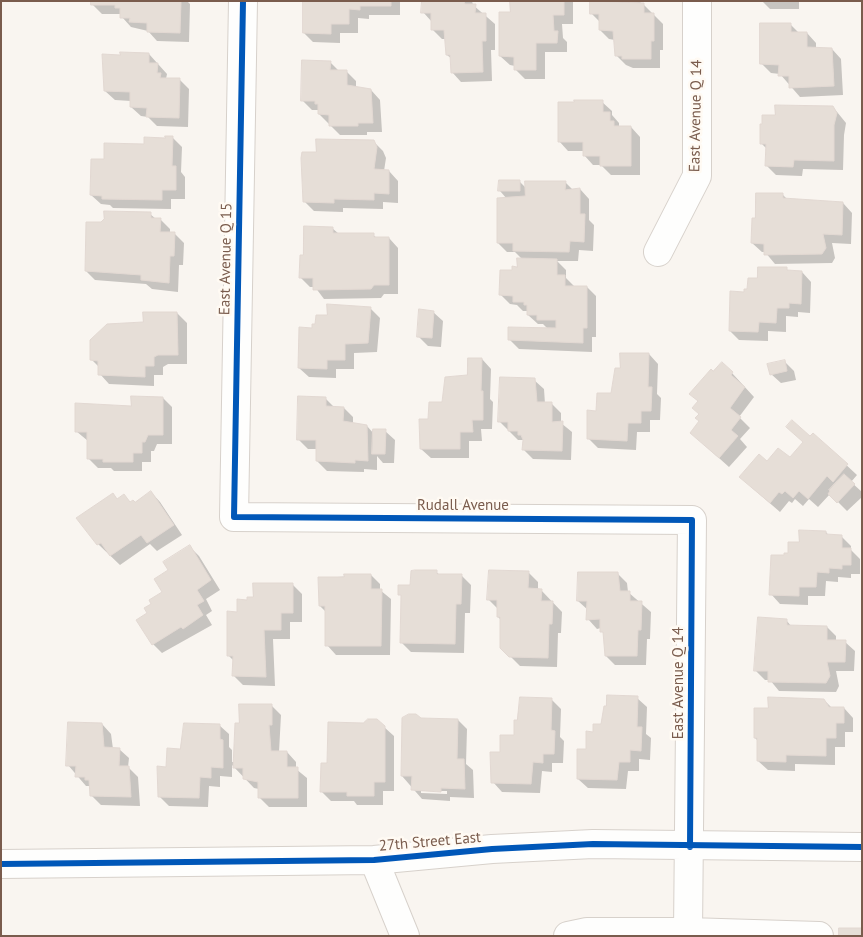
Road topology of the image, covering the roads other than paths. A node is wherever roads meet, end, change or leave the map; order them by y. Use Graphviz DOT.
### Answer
graph roads {
  1 [pos="243,1"];
  2 [pos="697,1"];
  3 [pos="658,252"];
  4 [pos="234,517"];
  5 [pos="692,520"];
  6 [pos="690,847"];
  7 [pos="862,847"];
  8 [pos="374,860"];
  9 [pos="1,864"];
  10 [pos="688,932"];
  11 [pos="405,936"];
  12 [pos="568,936"];
  13 [pos="819,936"];
  1 -- 4 [label="street, East Avenue Q 15"];
  2 -- 3 [label="street, East Avenue Q 14"];
  4 -- 5 [label="street, Rudall Avenue"];
  5 -- 6 [label="street, East Avenue Q 14"];
  6 -- 7 [label="street, 27th Street East"];
  6 -- 8 [label="street, 27th Street East"];
  6 -- 10 [label="street, East Avenue Q 14"];
  8 -- 9 [label="street, 27th Street East"];
  8 -- 11 [label="street"];
  10 -- 12 [label="street"];
  10 -- 13 [label="street"];
}
